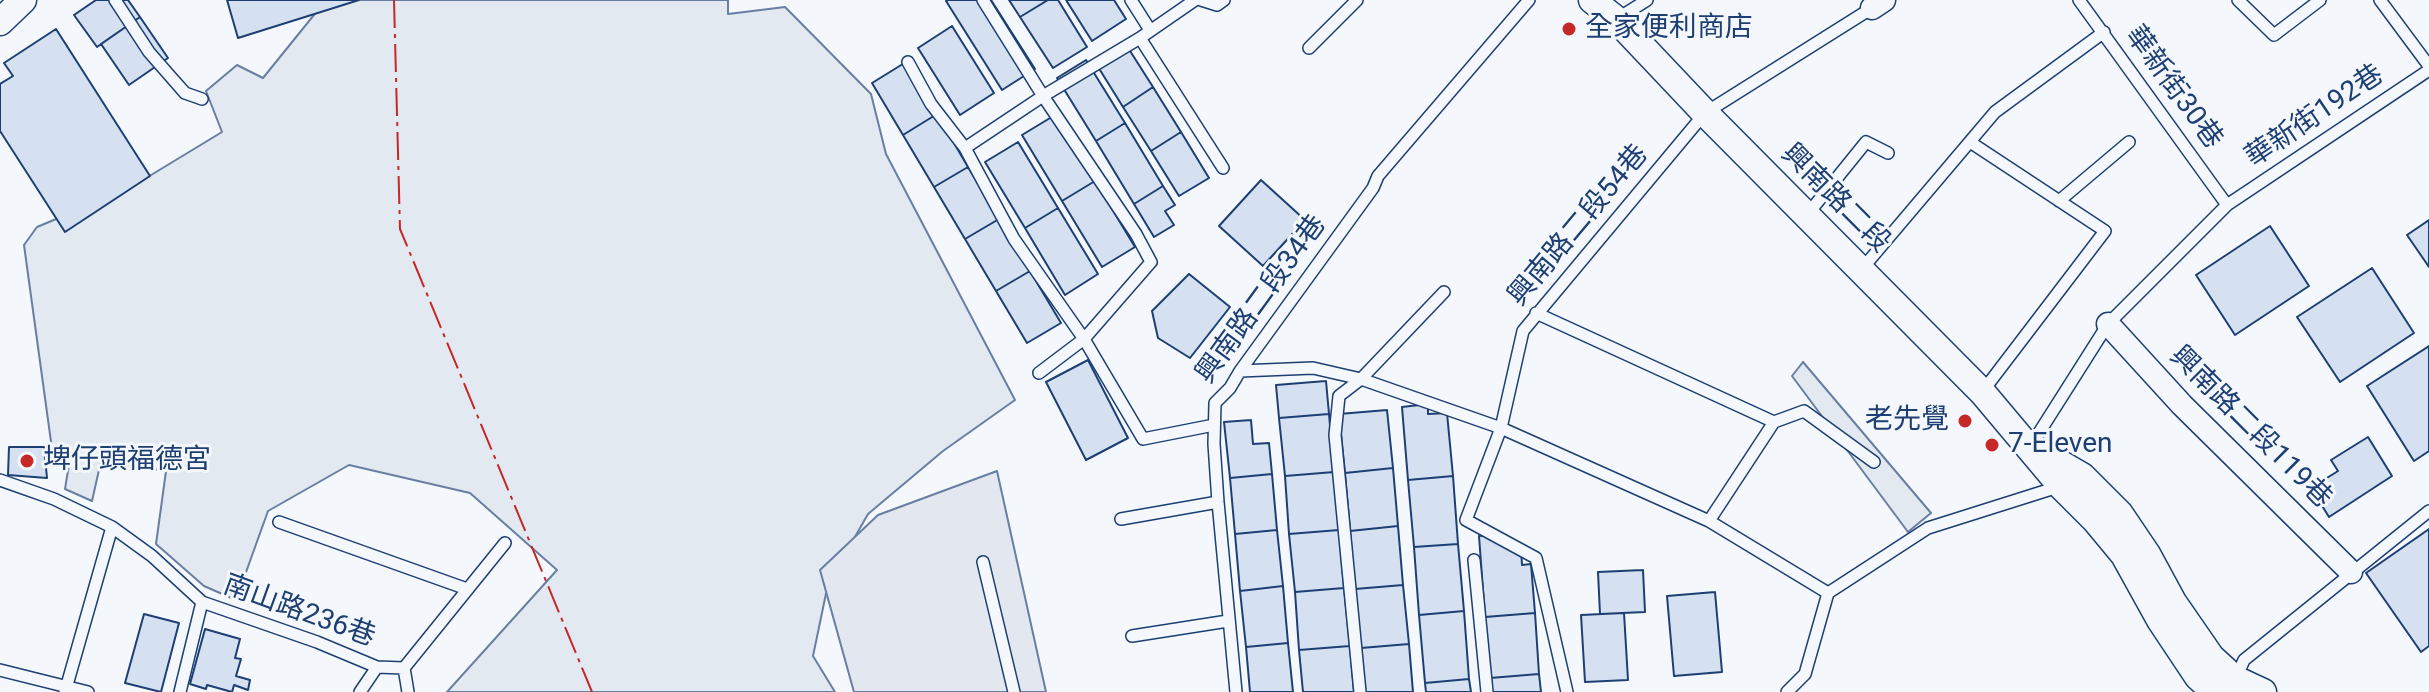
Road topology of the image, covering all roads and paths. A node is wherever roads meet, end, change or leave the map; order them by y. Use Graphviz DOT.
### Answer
graph roads {
  1 [pos="23,0"];
  2 [pos="115,0"];
  3 [pos="983,0"];
  4 [pos="1131,0"];
  5 [pos="1198,0"];
  6 [pos="1357,0"];
  7 [pos="1529,0"];
  8 [pos="1592,0"];
  9 [pos="1647,0"];
  10 [pos="2079,0"];
  11 [pos="2238,0"];
  12 [pos="2320,0"];
  13 [pos="2380,0"];
  14 [pos="1221,2"];
  15 [pos="1878,4"];
  16 [pos="1617,20"];
  17 [pos="0,22"];
  18 [pos="1150,30"];
  19 [pos="2104,32"];
  20 [pos="1140,38"];
  21 [pos="1309,48"];
  22 [pos="908,62"];
  23 [pos="2429,68"];
  24 [pos="1043,96"];
  25 [pos="202,99"];
  26 [pos="1705,113"];
  27 [pos="1970,142"];
  28 [pos="2129,142"];
  29 [pos="965,148"];
  30 [pos="1888,153"];
  31 [pos="1223,168"];
  32 [pos="2059,201"];
  33 [pos="2227,205"];
  34 [pos="1806,215"];
  35 [pos="1861,270"];
  36 [pos="1444,292"];
  37 [pos="1536,313"];
  38 [pos="2108,324"];
  39 [pos="1084,339"];
  40 [pos="1240,371"];
  41 [pos="1039,373"];
  42 [pos="1361,379"];
  43 [pos="1982,392"];
  44 [pos="1774,422"];
  45 [pos="1214,425"];
  46 [pos="1501,428"];
  47 [pos="2030,447"];
  48 [pos="1874,462"];
  49 [pos="0,480"];
  50 [pos="2061,486"];
  51 [pos="1218,502"];
  52 [pos="2429,511"];
  53 [pos="1121,519"];
  54 [pos="1709,521"];
  55 [pos="279,522"];
  56 [pos="112,527"];
  57 [pos="505,543"];
  58 [pos="1474,560"];
  59 [pos="983,562"];
  60 [pos="2351,572"];
  61 [pos="467,589"];
  62 [pos="1828,593"];
  63 [pos="202,602"];
  64 [pos="1228,621"];
  65 [pos="1132,636"];
  66 [pos="377,667"];
  67 [pos="404,668"];
  68 [pos="0,670"];
  69 [pos="2227,688"];
  70 [pos="65,689"];
  71 [pos="88,692"];
  72 [pos="180,692"];
  73 [pos="360,692"];
  74 [pos="408,692"];
  75 [pos="1014,692"];
  76 [pos="1236,692"];
  77 [pos="1360,692"];
  78 [pos="1487,692"];
  79 [pos="1567,692"];
  80 [pos="1787,692"];
  81 [pos="2263,692"];
  1 -- 17 [label="street"];
  2 -- 25 [label="lane"];
  3 -- 24 [label="lane"];
  4 -- 18 [label="lane"];
  5 -- 14 [label="lane"];
  5 -- 18 [label="lane"];
  6 -- 21 [label="lane"];
  7 -- 40 [label="lane, 興南路二段34巷"];
  8 -- 16 [label="street, 興南路二段"];
  9 -- 16 [label="lane"];
  10 -- 19 [label="lane, 華新街30巷"];
  11 -- 12 [label="lane"];
  13 -- 23 [label="lane"];
  15 -- 26 [label="lane, 興南路二段54巷"];
  16 -- 26 [label="street, 興南路二段"];
  18 -- 20 [label="lane"];
  19 -- 27 [label="lane"];
  19 -- 33 [label="lane, 華新街30巷"];
  20 -- 24 [label="lane"];
  20 -- 31 [label="lane"];
  22 -- 29 [label="lane"];
  23 -- 33 [label="lane, 華新街192巷"];
  24 -- 29 [label="lane"];
  24 -- 39 [label="lane"];
  26 -- 34 [label="street, 興南路二段"];
  26 -- 37 [label="lane, 興南路二段54巷"];
  27 -- 32 [label="lane"];
  27 -- 35 [label="lane"];
  28 -- 32 [label="lane"];
  29 -- 39 [label="lane"];
  30 -- 34 [label="lane"];
  32 -- 43 [label="lane"];
  33 -- 38 [label="lane, 華新街192巷"];
  34 -- 35 [label="street, 興南路二段"];
  35 -- 43 [label="street, 興南路二段"];
  36 -- 42 [label="lane"];
  37 -- 44 [label="lane"];
  37 -- 46 [label="lane, 興南路二段54巷"];
  38 -- 47 [label="lane, 華新街192巷"];
  38 -- 60 [label="street, 興南路二段119巷"];
  39 -- 41 [label="lane"];
  39 -- 45 [label="lane"];
  40 -- 42 [label="lane"];
  40 -- 45 [label="lane, 興南路二段34巷"];
  42 -- 46 [label="lane"];
  42 -- 77 [label="lane"];
  43 -- 47 [label="street, 興南路二段"];
  44 -- 48 [label="lane"];
  44 -- 54 [label="lane"];
  45 -- 51 [label="lane, 興南路二段34巷"];
  46 -- 54 [label="lane"];
  46 -- 79 [label="lane, 興南路二段54巷"];
  47 -- 50 [label="street, 興南路二段"];
  47 -- 69 [label="street, 興南路二段"];
  49 -- 56 [label="lane, 南山路236巷"];
  50 -- 62 [label="lane"];
  50 -- 69 [label="street, 興南路二段"];
  51 -- 53 [label="lane"];
  51 -- 64 [label="lane, 興南路二段34巷"];
  52 -- 60 [label="lane"];
  54 -- 62 [label="lane"];
  55 -- 61 [label="lane"];
  56 -- 63 [label="lane, 南山路236巷"];
  56 -- 70 [label="lane"];
  57 -- 61 [label="lane"];
  58 -- 78 [label="lane"];
  59 -- 75 [label="lane"];
  60 -- 69 [label="lane"];
  61 -- 67 [label="lane"];
  62 -- 80 [label="lane"];
  63 -- 66 [label="lane, 南山路236巷"];
  63 -- 72 [label="lane"];
  64 -- 65 [label="lane"];
  64 -- 76 [label="lane, 興南路二段34巷"];
  66 -- 67 [label="lane, 南山路236巷"];
  66 -- 73 [label="lane"];
  67 -- 74 [label="lane, 南山路236巷"];
  68 -- 70 [label="lane"];
  69 -- 81 [label="street, 興南路二段"];
  70 -- 71 [label="lane"];
}
